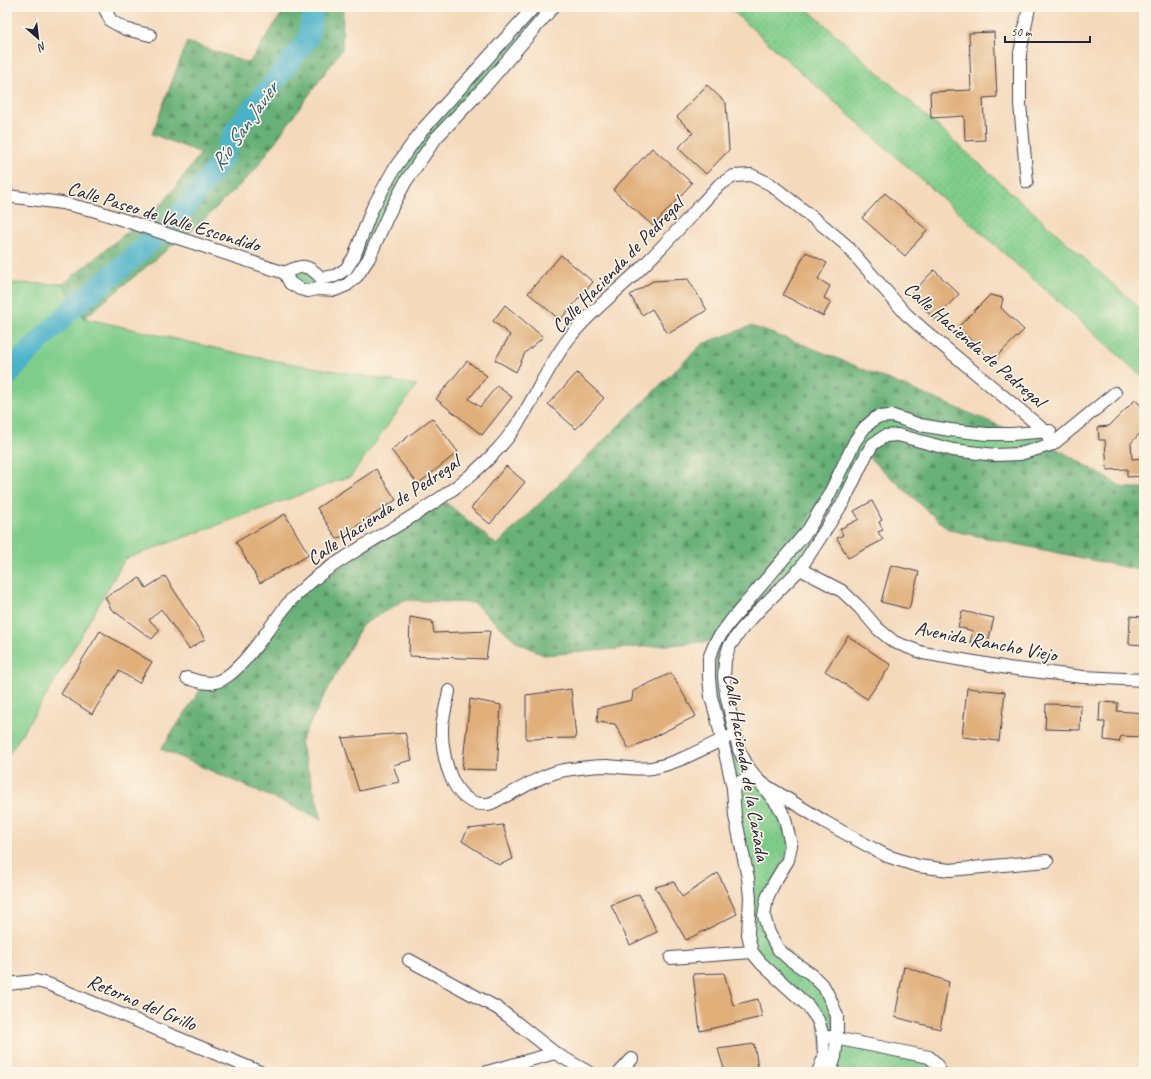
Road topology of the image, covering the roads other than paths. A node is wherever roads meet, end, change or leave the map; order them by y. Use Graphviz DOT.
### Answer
graph roads {
  1 [pos="104,7"];
  2 [pos="534,7"];
  3 [pos="553,7"];
  4 [pos="1029,7"];
  5 [pos="150,35"];
  6 [pos="1028,182"];
  7 [pos="7,196"];
  8 [pos="286,273"];
  9 [pos="320,283"];
  10 [pos="1115,393"];
  11 [pos="1045,431"];
  12 [pos="1068,433"];
  13 [pos="1053,444"];
  14 [pos="783,559"];
  15 [pos="800,569"];
  16 [pos="187,678"];
  17 [pos="1144,680"];
  18 [pos="449,691"];
  19 [pos="734,734"];
  20 [pos="722,740"];
  21 [pos="760,782"];
  22 [pos="733,788"];
  23 [pos="1047,861"];
  24 [pos="752,952"];
  25 [pos="671,958"];
  26 [pos="409,960"];
  27 [pos="7,984"];
  28 [pos="823,1036"];
  29 [pos="837,1038"];
  30 [pos="555,1053"];
  31 [pos="632,1059"];
  32 [pos="260,1072"];
  33 [pos="487,1072"];
  34 [pos="588,1072"];
  35 [pos="620,1072"];
  36 [pos="818,1072"];
  37 [pos="830,1072"];
  38 [pos="940,1072"];
  1 -- 5 [label="street"];
  2 -- 9 [label="street"];
  3 -- 9 [label="street"];
  4 -- 6 [label="street"];
  7 -- 8 [label="street, Calle Paseo de Valle Escondido"];
  8 -- 9 [label="street"];
  8 -- 9 [label="street"];
  10 -- 12 [label="street, Calle Hacienda de la Cañada"];
  11 -- 12 [label="street, Calle Hacienda de la Cañada"];
  11 -- 13 [label="street, Calle Hacienda de Pedregal"];
  11 -- 14 [label="street, Calle Hacienda de la Cañada"];
  11 -- 16 [label="street, Calle Hacienda de Pedregal"];
  12 -- 13 [label="street, Calle Hacienda de la Cañada"];
  13 -- 15 [label="street, Calle Hacienda de la Cañada"];
  14 -- 15 [label="street, Avenida Rancho Viejo"];
  14 -- 20 [label="street, Calle Hacienda de la Cañada"];
  15 -- 17 [label="street, Avenida Rancho Viejo"];
  15 -- 19 [label="street, Calle Hacienda de la Cañada"];
  18 -- 20 [label="street"];
  19 -- 20 [label="street"];
  19 -- 21 [label="street, Calle Hacienda de la Cañada"];
  20 -- 22 [label="street, Calle Hacienda de la Cañada"];
  21 -- 22 [label="street"];
  21 -- 23 [label="street, Calle Hacienda de la Cañada"];
  21 -- 29 [label="street, Calle Hacienda de la Cañada"];
  22 -- 24 [label="street, Calle Hacienda de la Cañada"];
  24 -- 25 [label="street"];
  24 -- 28 [label="street"];
  26 -- 30 [label="street"];
  27 -- 32 [label="street, Retorno del Grillo"];
  28 -- 29 [label="street"];
  28 -- 36 [label="street"];
  29 -- 37 [label="street"];
  29 -- 38 [label="street"];
  30 -- 33 [label="street"];
  30 -- 34 [label="street"];
  31 -- 35 [label="street"];
}
